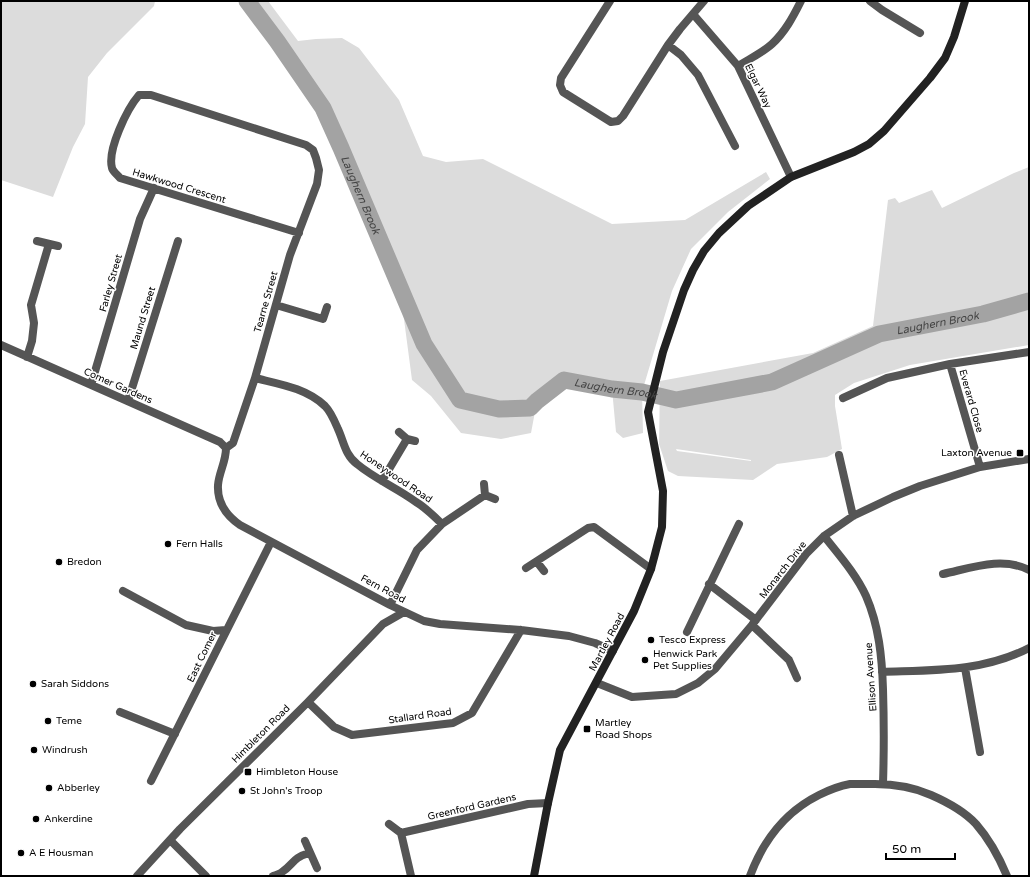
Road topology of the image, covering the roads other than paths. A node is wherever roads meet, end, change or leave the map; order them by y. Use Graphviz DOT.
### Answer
graph roads {
  1 [pos="610,1"];
  2 [pos="704,1"];
  3 [pos="801,1"];
  4 [pos="870,1"];
  5 [pos="965,1"];
  6 [pos="693,14"];
  7 [pos="920,33"];
  8 [pos="668,45"];
  9 [pos="738,66"];
  10 [pos="734,146"];
  11 [pos="316,158"];
  12 [pos="791,176"];
  13 [pos="154,188"];
  14 [pos="299,233"];
  15 [pos="37,241"];
  16 [pos="178,241"];
  17 [pos="49,244"];
  18 [pos="58,246"];
  19 [pos="276,305"];
  20 [pos="327,307"];
  21 [pos="1,345"];
  22 [pos="1029,352"];
  23 [pos="27,357"];
  24 [pos="950,364"];
  25 [pos="254,378"];
  26 [pos="91,385"];
  27 [pos="843,398"];
  28 [pos="128,401"];
  29 [pos="399,432"];
  30 [pos="407,439"];
  31 [pos="415,441"];
  32 [pos="226,448"];
  33 [pos="839,455"];
  34 [pos="1029,459"];
  35 [pos="980,467"];
  36 [pos="382,481"];
  37 [pos="484,484"];
  38 [pos="485,495"];
  39 [pos="495,500"];
  40 [pos="853,516"];
  41 [pos="442,524"];
  42 [pos="739,524"];
  43 [pos="824,536"];
  44 [pos="271,542"];
  45 [pos="536,562"];
  46 [pos="526,568"];
  47 [pos="651,568"];
  48 [pos="1029,570"];
  49 [pos="544,571"];
  50 [pos="943,574"];
  51 [pos="709,584"];
  52 [pos="123,591"];
  53 [pos="390,605"];
  54 [pos="404,612"];
  55 [pos="754,623"];
  56 [pos="226,630"];
  57 [pos="521,630"];
  58 [pos="687,632"];
  59 [pos="1029,648"];
  60 [pos="613,651"];
  61 [pos="965,668"];
  62 [pos="882,672"];
  63 [pos="797,678"];
  64 [pos="597,683"];
  65 [pos="308,702"];
  66 [pos="120,712"];
  67 [pos="175,734"];
  68 [pos="980,752"];
  69 [pos="151,781"];
  70 [pos="883,784"];
  71 [pos="548,803"];
  72 [pos="389,824"];
  73 [pos="401,833"];
  74 [pos="170,840"];
  75 [pos="305,841"];
  76 [pos="309,853"];
  77 [pos="317,868"];
  78 [pos="145,872"];
  79 [pos="137,876"];
  80 [pos="206,876"];
  81 [pos="273,876"];
  82 [pos="410,876"];
  83 [pos="534,876"];
  84 [pos="750,876"];
  85 [pos="1007,876"];
  1 -- 8 [label="street"];
  2 -- 6 [label="street"];
  3 -- 9 [label="street"];
  4 -- 7 [label="street"];
  5 -- 12 [label="main road"];
  6 -- 8 [label="street"];
  6 -- 9 [label="street, Elgar Way"];
  8 -- 10 [label="street"];
  9 -- 12 [label="street, Elgar Way"];
  11 -- 13 [label="street, Hawkwood Crescent"];
  11 -- 14 [label="street, Tearne Street"];
  12 -- 47 [label="main road, Martley Road"];
  13 -- 14 [label="street, Hawkwood Crescent"];
  13 -- 26 [label="street, Farley Street"];
  14 -- 19 [label="street, Tearne Street"];
  15 -- 17 [label="street"];
  16 -- 28 [label="street, Maund Street"];
  17 -- 18 [label="street"];
  17 -- 23 [label="street"];
  19 -- 20 [label="street"];
  19 -- 25 [label="street, Tearne Street"];
  21 -- 23 [label="street, Comer Gardens"];
  22 -- 24 [label="street, Everard Close"];
  23 -- 26 [label="street, Comer Gardens"];
  24 -- 27 [label="street, Everard Close"];
  24 -- 35 [label="street, Everard Close"];
  25 -- 32 [label="street, Tearne Street"];
  25 -- 36 [label="street, Honeywood Road"];
  26 -- 28 [label="street, Comer Gardens"];
  28 -- 32 [label="street, Comer Gardens"];
  29 -- 30 [label="street"];
  30 -- 31 [label="street"];
  30 -- 36 [label="street"];
  32 -- 44 [label="street, Fern Road"];
  33 -- 40 [label="street"];
  34 -- 35 [label="street, Monarch Drive"];
  35 -- 40 [label="street, Monarch Drive"];
  36 -- 41 [label="street, Honeywood Road"];
  37 -- 38 [label="street"];
  38 -- 39 [label="street"];
  38 -- 41 [label="street"];
  40 -- 43 [label="street, Monarch Drive"];
  41 -- 53 [label="street"];
  42 -- 51 [label="street"];
  43 -- 55 [label="street, Monarch Drive"];
  43 -- 62 [label="street, Ellison Avenue"];
  44 -- 53 [label="street, Fern Road"];
  44 -- 56 [label="street, East Comer"];
  45 -- 46 [label="street"];
  45 -- 47 [label="street"];
  45 -- 49 [label="street"];
  47 -- 60 [label="main road, Martley Road"];
  48 -- 50 [label="street"];
  51 -- 55 [label="street"];
  51 -- 58 [label="street"];
  52 -- 56 [label="street"];
  53 -- 54 [label="street, Fern Road"];
  54 -- 57 [label="street, Fern Road"];
  54 -- 65 [label="street, Himbleton Road"];
  55 -- 63 [label="street"];
  55 -- 64 [label="street, Monarch Drive"];
  56 -- 67 [label="street, East Comer"];
  57 -- 60 [label="street, Fern Road"];
  57 -- 65 [label="street, Stallard Road"];
  59 -- 61 [label="street"];
  60 -- 64 [label="main road, Martley Road"];
  61 -- 62 [label="street"];
  61 -- 68 [label="street"];
  62 -- 70 [label="street, Ellison Avenue"];
  64 -- 71 [label="main road, Martley Road"];
  65 -- 74 [label="street, Himbleton Road"];
  66 -- 67 [label="street"];
  67 -- 69 [label="street, East Comer"];
  70 -- 84 [label="street"];
  70 -- 85 [label="street"];
  71 -- 73 [label="street, Greenford Gardens"];
  71 -- 83 [label="main road, Martley Road"];
  72 -- 73 [label="street"];
  73 -- 82 [label="street"];
  74 -- 78 [label="street, Himbleton Road"];
  74 -- 80 [label="street"];
  75 -- 76 [label="street"];
  76 -- 77 [label="street"];
  76 -- 81 [label="street"];
  78 -- 79 [label="street, Himbleton Road"];
}
